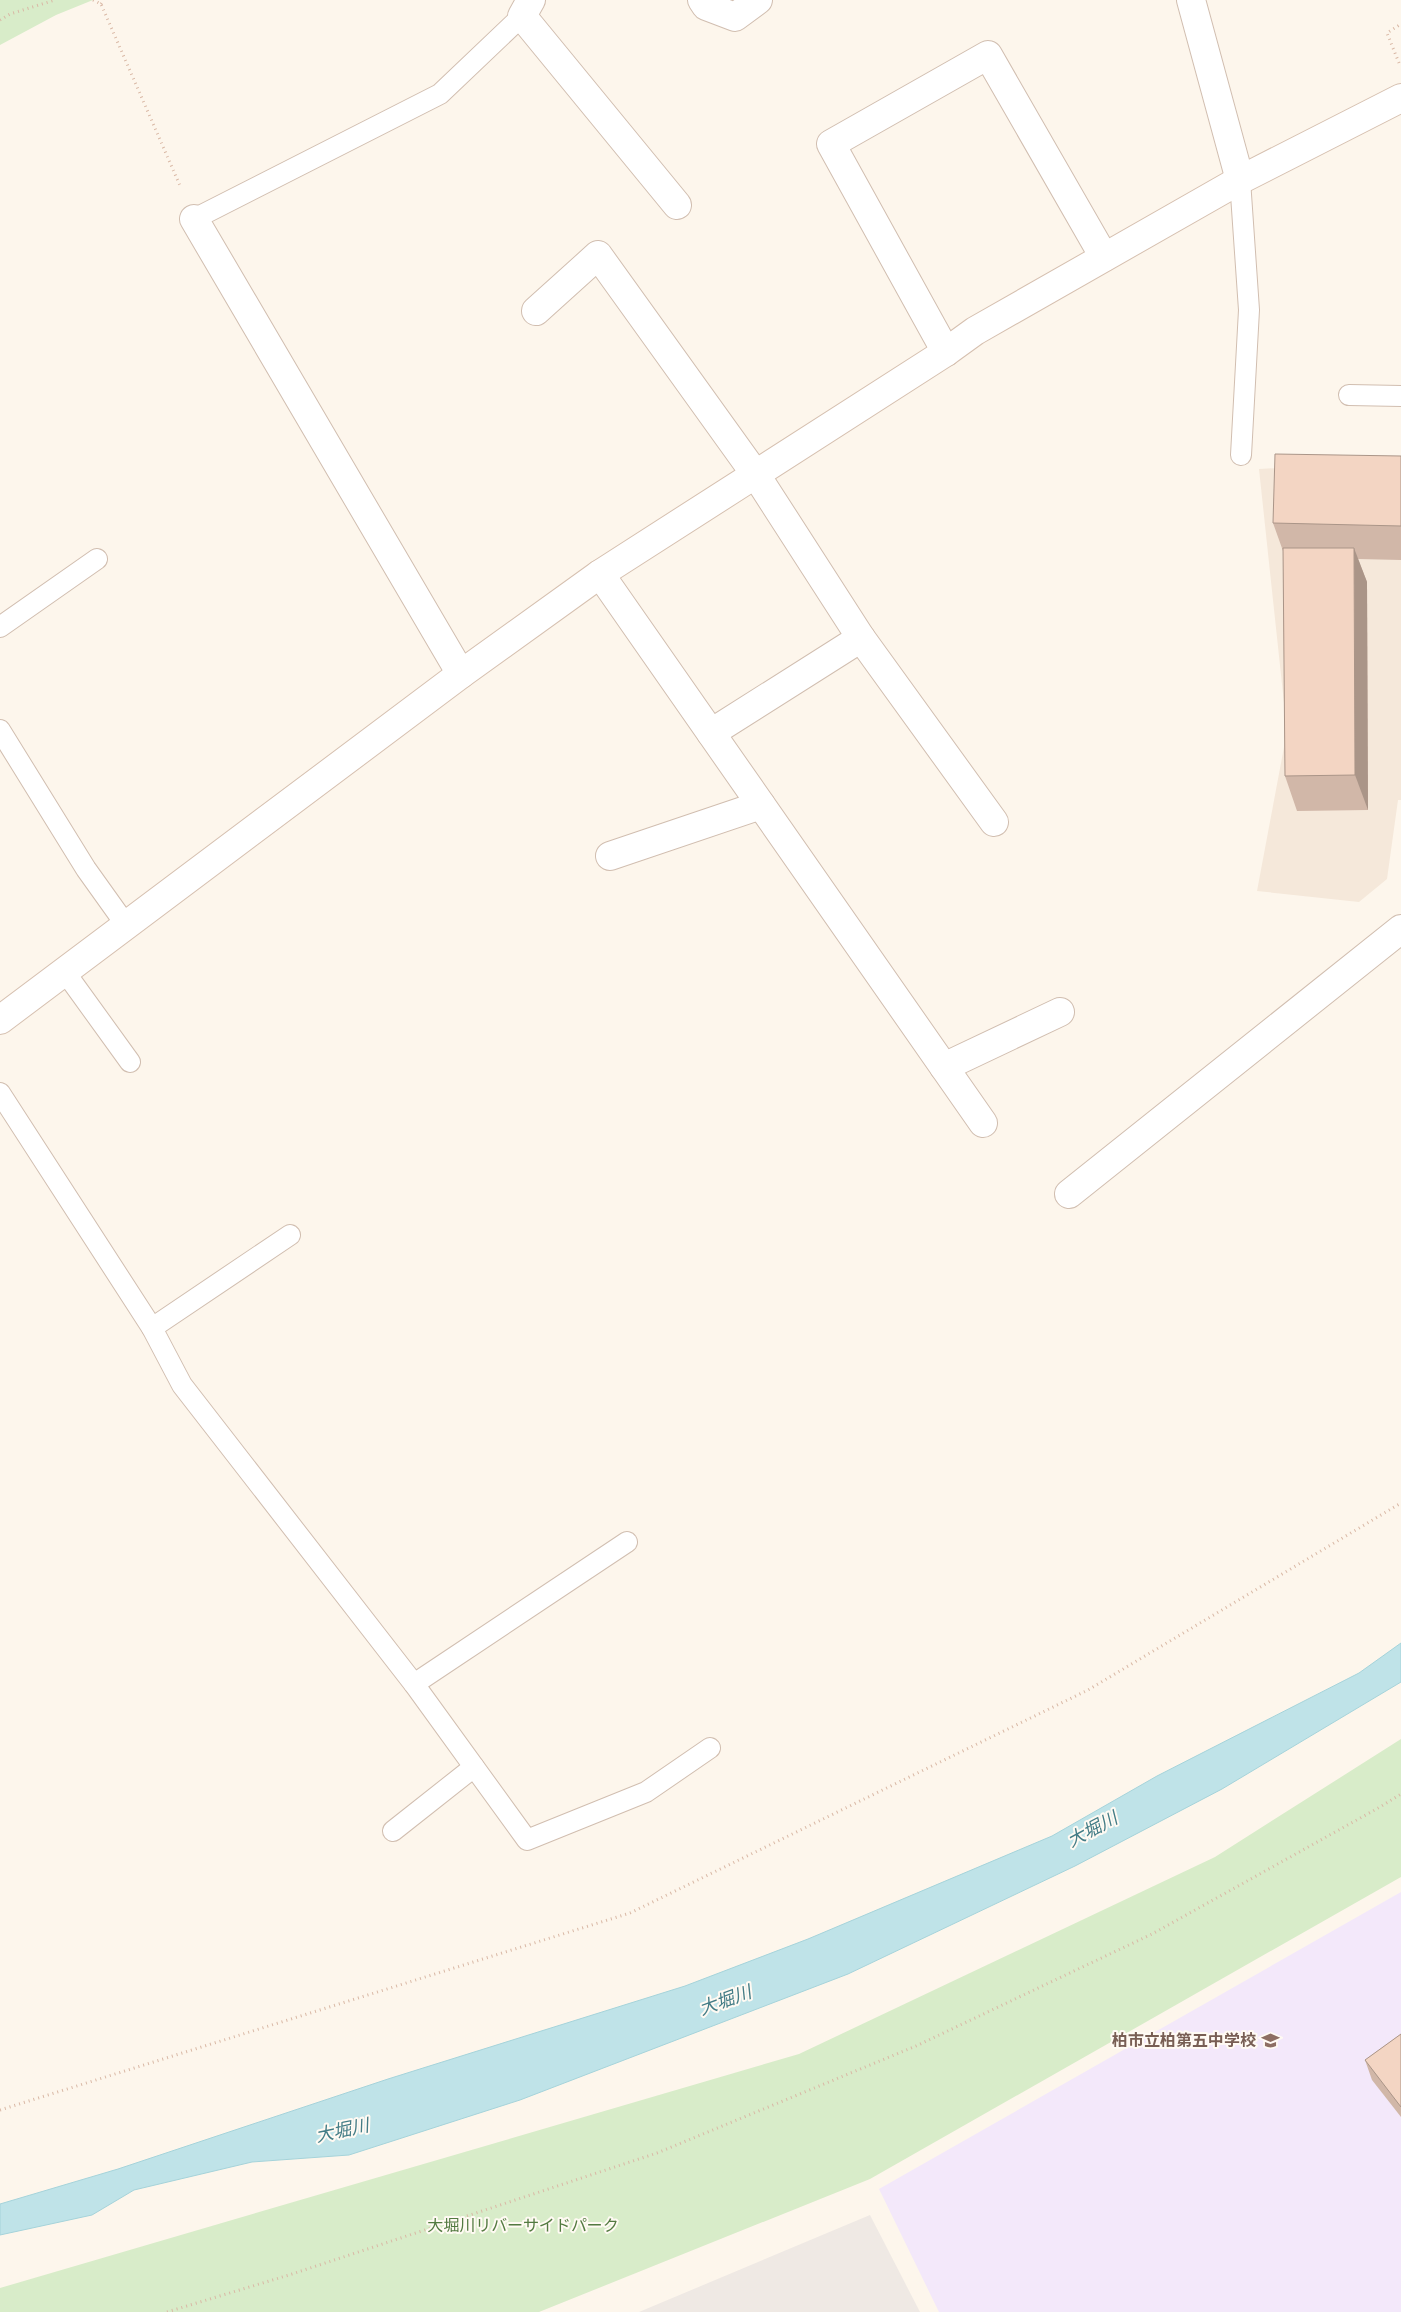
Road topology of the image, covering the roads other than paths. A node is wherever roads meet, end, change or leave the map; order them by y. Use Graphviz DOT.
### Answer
graph roads {
  1 [pos="702,0"];
  2 [pos="758,0"];
  3 [pos="1192,0"];
  4 [pos="527,8"];
  5 [pos="1401,98"];
  6 [pos="1240,180"];
  7 [pos="678,205"];
  8 [pos="194,219"];
  9 [pos="1104,257"];
  10 [pos="536,311"];
  11 [pos="946,352"];
  12 [pos="1349,395"];
  13 [pos="1401,396"];
  14 [pos="1241,455"];
  15 [pos="756,475"];
  16 [pos="98,559"];
  17 [pos="600,574"];
  18 [pos="0,627"];
  19 [pos="861,638"];
  20 [pos="461,674"];
  21 [pos="0,730"];
  22 [pos="711,733"];
  23 [pos="761,805"];
  24 [pos="994,822"];
  25 [pos="610,856"];
  26 [pos="126,925"];
  27 [pos="1401,929"];
  28 [pos="65,972"];
  29 [pos="1060,1012"];
  30 [pos="0,1020"];
  31 [pos="130,1062"];
  32 [pos="944,1067"];
  33 [pos="0,1093"];
  34 [pos="983,1123"];
  35 [pos="1069,1194"];
  36 [pos="290,1235"];
  37 [pos="152,1328"];
  38 [pos="627,1542"];
  39 [pos="414,1684"];
  40 [pos="710,1748"];
  41 [pos="474,1766"];
  42 [pos="393,1831"];
  1 -- 2 [label="street"];
  3 -- 6 [label="street"];
  4 -- 7 [label="street"];
  4 -- 8 [label="lane"];
  5 -- 6 [label="street"];
  6 -- 9 [label="street"];
  6 -- 14 [label="lane"];
  8 -- 20 [label="street"];
  9 -- 11 [label="street"];
  9 -- 11 [label="street"];
  10 -- 15 [label="street"];
  11 -- 15 [label="street"];
  12 -- 13 [label="lane"];
  15 -- 17 [label="street"];
  15 -- 19 [label="street"];
  16 -- 18 [label="lane"];
  17 -- 20 [label="street"];
  17 -- 22 [label="street"];
  19 -- 22 [label="street"];
  19 -- 24 [label="street"];
  20 -- 26 [label="street"];
  21 -- 26 [label="lane"];
  22 -- 23 [label="street"];
  23 -- 25 [label="street"];
  23 -- 32 [label="street"];
  26 -- 28 [label="street"];
  27 -- 35 [label="street"];
  28 -- 30 [label="street"];
  28 -- 31 [label="lane"];
  29 -- 32 [label="street"];
  32 -- 34 [label="street"];
  33 -- 37 [label="lane"];
  36 -- 37 [label="lane"];
  37 -- 39 [label="lane"];
  38 -- 39 [label="lane"];
  39 -- 41 [label="lane"];
  40 -- 41 [label="lane"];
  41 -- 42 [label="lane"];
}
